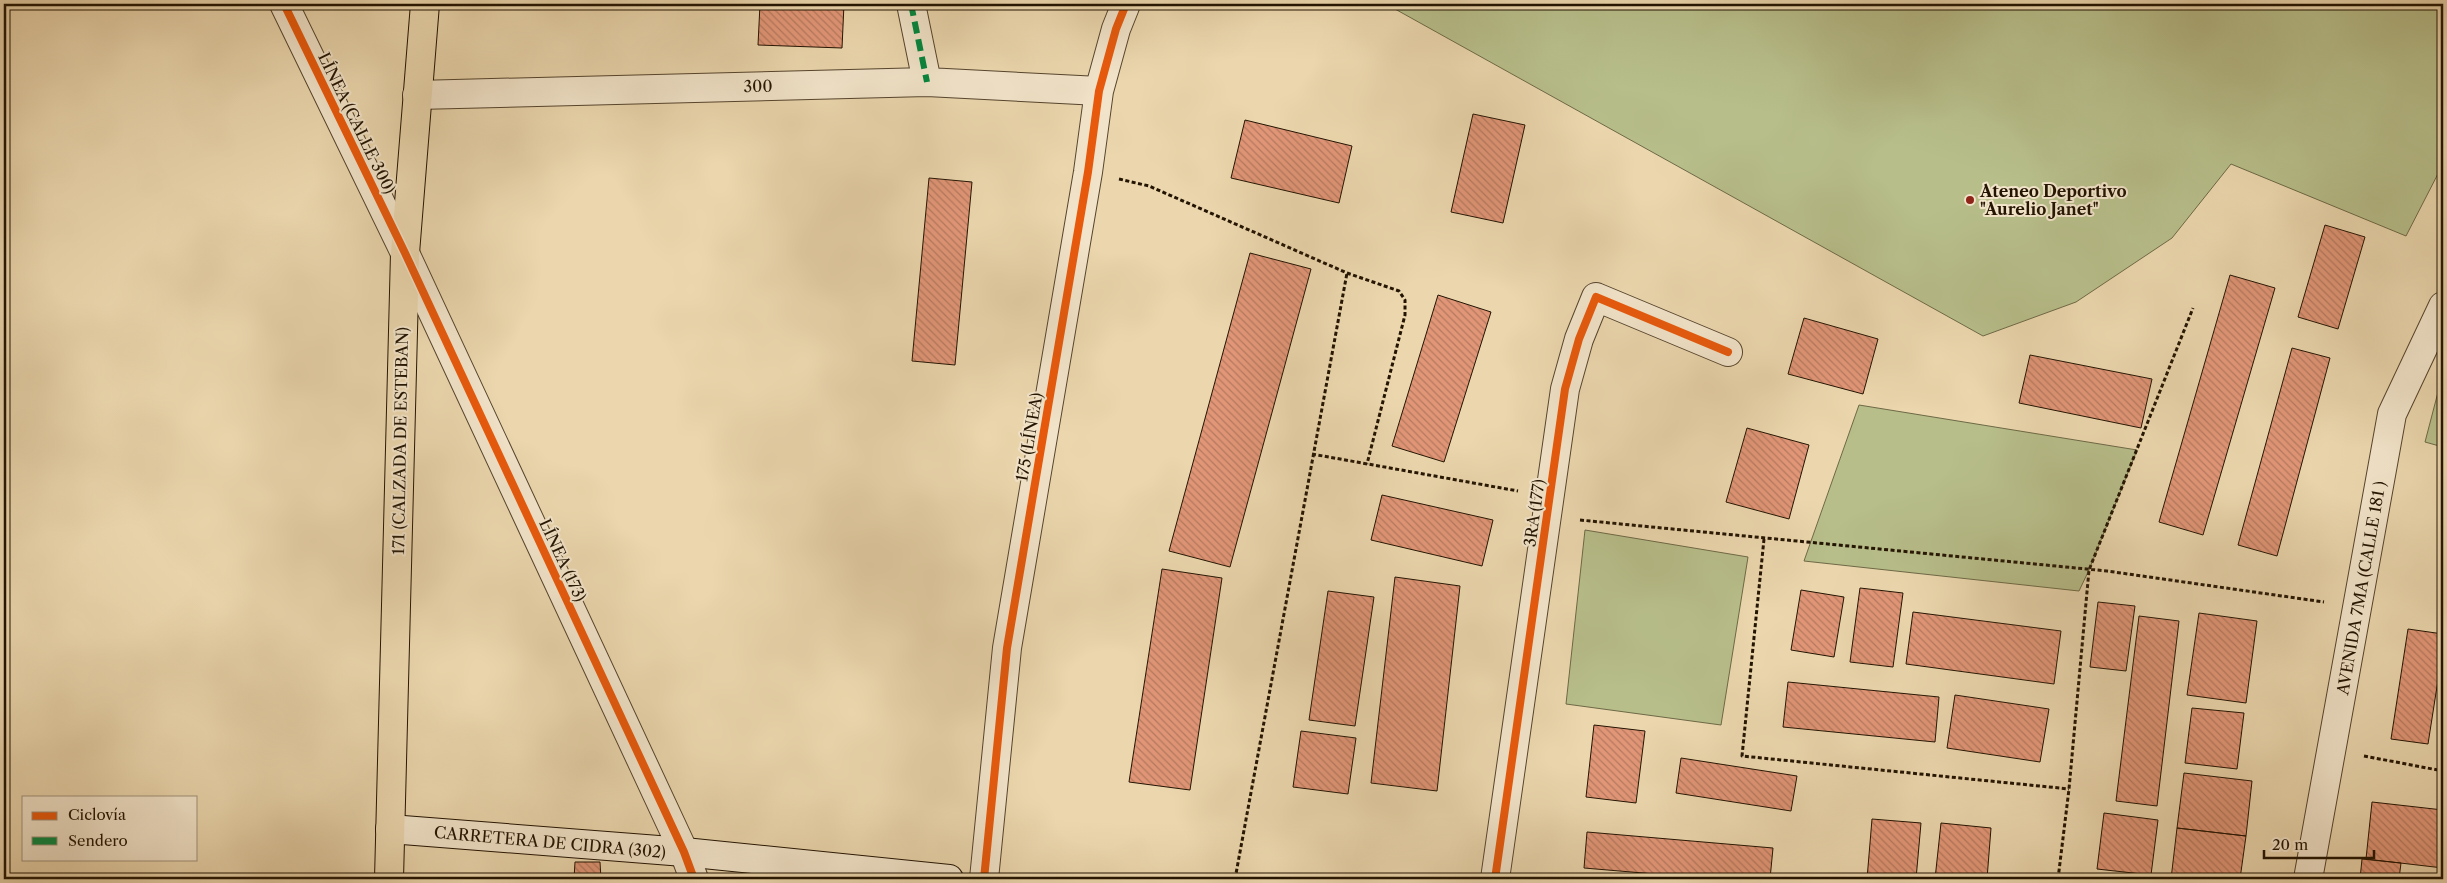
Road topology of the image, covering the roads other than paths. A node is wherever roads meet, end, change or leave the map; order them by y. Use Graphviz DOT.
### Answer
graph roads {
  1 [pos="284,4"];
  2 [pos="425,4"];
  3 [pos="911,4"];
  4 [pos="1126,4"];
  5 [pos="926,82"];
  6 [pos="1099,91"];
  7 [pos="416,95"];
  8 [pos="405,254"];
  9 [pos="2443,306"];
  10 [pos="1728,352"];
  11 [pos="390,829"];
  12 [pos="684,852"];
  13 [pos="389,879"];
  14 [pos="694,879"];
  15 [pos="949,879"];
  16 [pos="984,879"];
  17 [pos="1495,879"];
  18 [pos="2308,879"];
  1 -- 8 [label="street, LÍNEA (CALLE 300)"];
  2 -- 7 [label="main road, 171 (CALZADA DE ESTEBAN)"];
  3 -- 5 [label="street"];
  4 -- 6 [label="street, 175 (LÍNEA)"];
  5 -- 6 [label="street, 300"];
  5 -- 7 [label="street, 300"];
  6 -- 16 [label="street, 175 (LÍNEA)"];
  7 -- 8 [label="main road, 171 (CALZADA DE ESTEBAN)"];
  8 -- 11 [label="main road, 171 (CALZADA DE ESTEBAN)"];
  8 -- 12 [label="street, LÍNEA (173)"];
  9 -- 18 [label="street, AVENIDA 7MA (CALLE 181 )"];
  10 -- 17 [label="street, 3RA (177)"];
  11 -- 12 [label="street, CARRETERA DE CIDRA (302)"];
  11 -- 13 [label="main road, 171 (CALZADA DE ESTEBAN)"];
  12 -- 14 [label="street, LÍNEA (173)"];
  12 -- 15 [label="street, CARRETERA DE CIDRA (302)"];
}
